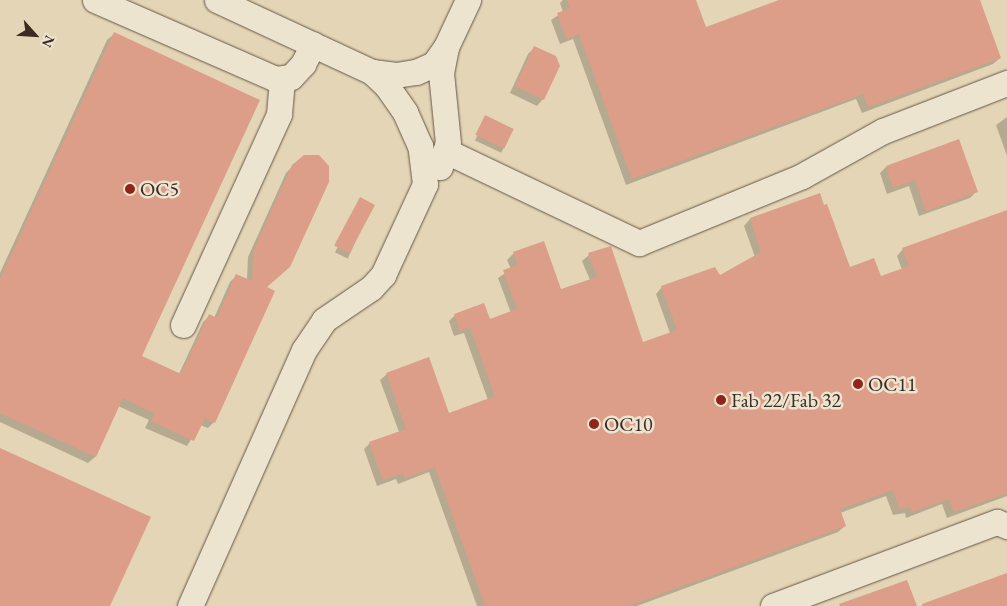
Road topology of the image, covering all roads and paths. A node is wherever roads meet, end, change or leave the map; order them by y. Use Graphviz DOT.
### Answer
graph roads {
  1 [pos="95,0"];
  2 [pos="217,0"];
  3 [pos="468,0"];
  4 [pos="313,44"];
  5 [pos="446,47"];
  6 [pos="372,72"];
  7 [pos="282,79"];
  8 [pos="1007,83"];
  9 [pos="446,151"];
  10 [pos="419,202"];
  11 [pos="183,325"];
  12 [pos="1007,526"];
  13 [pos="190,606"];
  14 [pos="773,606"];
  1 -- 7 [label="lane"];
  2 -- 4 [label="lane"];
  3 -- 5 [label="lane"];
  4 -- 6 [label="lane"];
  4 -- 7 [label="lane"];
  5 -- 6 [label="lane"];
  5 -- 9 [label="lane"];
  6 -- 10 [label="lane"];
  7 -- 11 [label="lane"];
  8 -- 9 [label="lane"];
  9 -- 10 [label="lane"];
  10 -- 13 [label="lane"];
  12 -- 14 [label="lane"];
}
